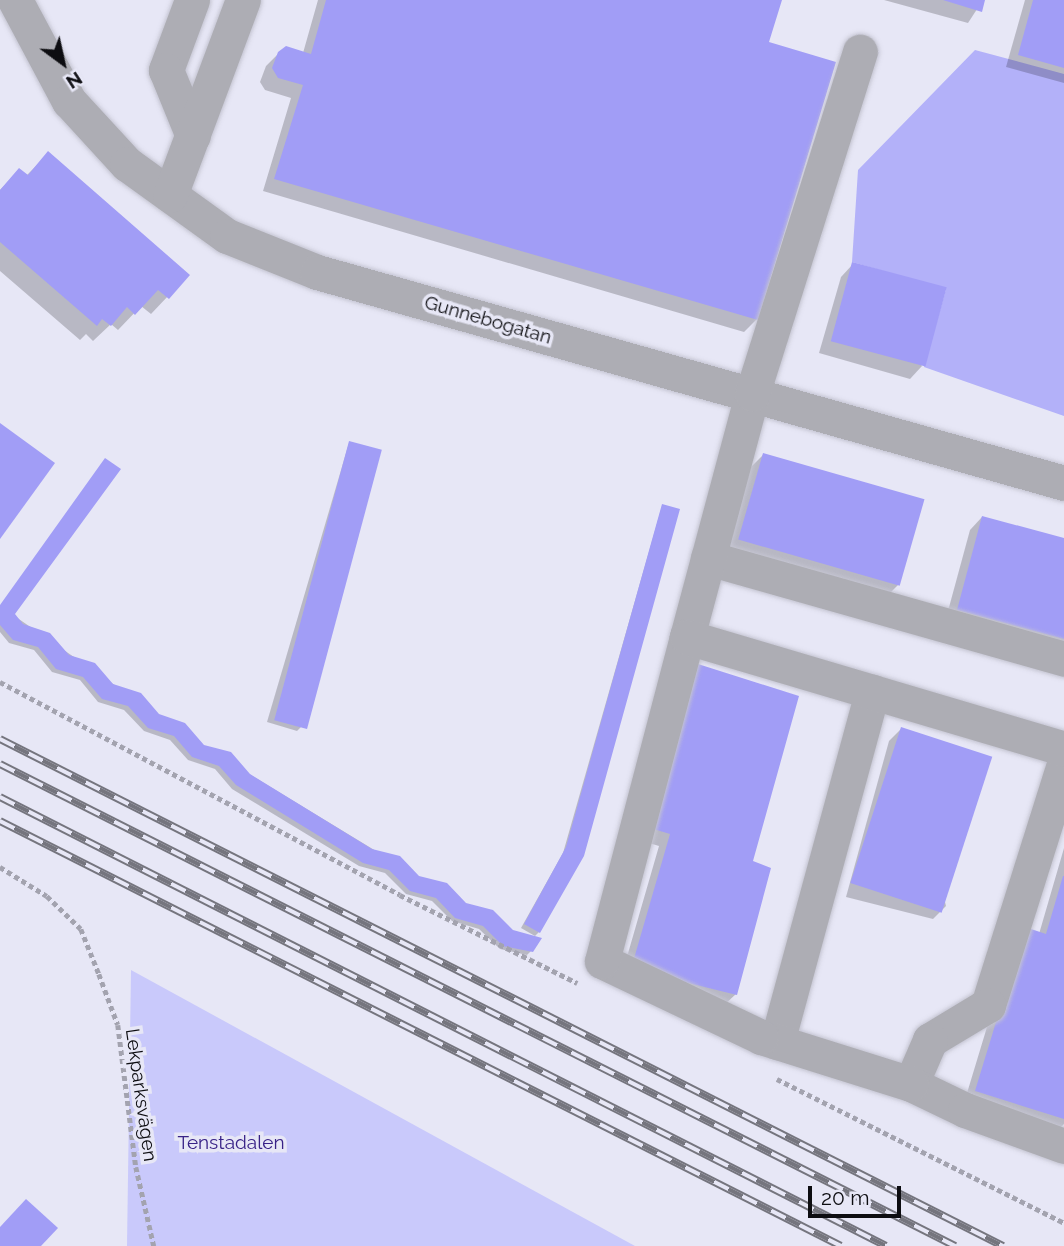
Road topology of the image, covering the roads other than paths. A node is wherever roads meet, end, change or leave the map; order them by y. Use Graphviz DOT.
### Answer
graph roads {
  1 [pos="15,0"];
  2 [pos="191,0"];
  3 [pos="243,0"];
  4 [pos="860,52"];
  5 [pos="193,136"];
  6 [pos="170,195"];
  7 [pos="752,394"];
  8 [pos="1064,483"];
  9 [pos="708,558"];
  10 [pos="687,637"];
  11 [pos="1064,659"];
  12 [pos="872,692"];
  13 [pos="1064,748"];
  14 [pos="1064,764"];
  15 [pos="771,1057"];
  16 [pos="911,1084"];
  17 [pos="1064,1146"];
  1 -- 6 [label="street, Gunnebogatan"];
  2 -- 5 [label="street"];
  3 -- 5 [label="street"];
  4 -- 7 [label="street"];
  5 -- 6 [label="street"];
  6 -- 7 [label="street, Gunnebogatan"];
  7 -- 8 [label="street, Gunnebogatan"];
  7 -- 9 [label="street"];
  9 -- 10 [label="street"];
  9 -- 11 [label="street"];
  10 -- 12 [label="street"];
  10 -- 15 [label="street"];
  12 -- 13 [label="street"];
  12 -- 15 [label="street"];
  14 -- 16 [label="street"];
  15 -- 16 [label="street"];
  16 -- 17 [label="street"];
}
